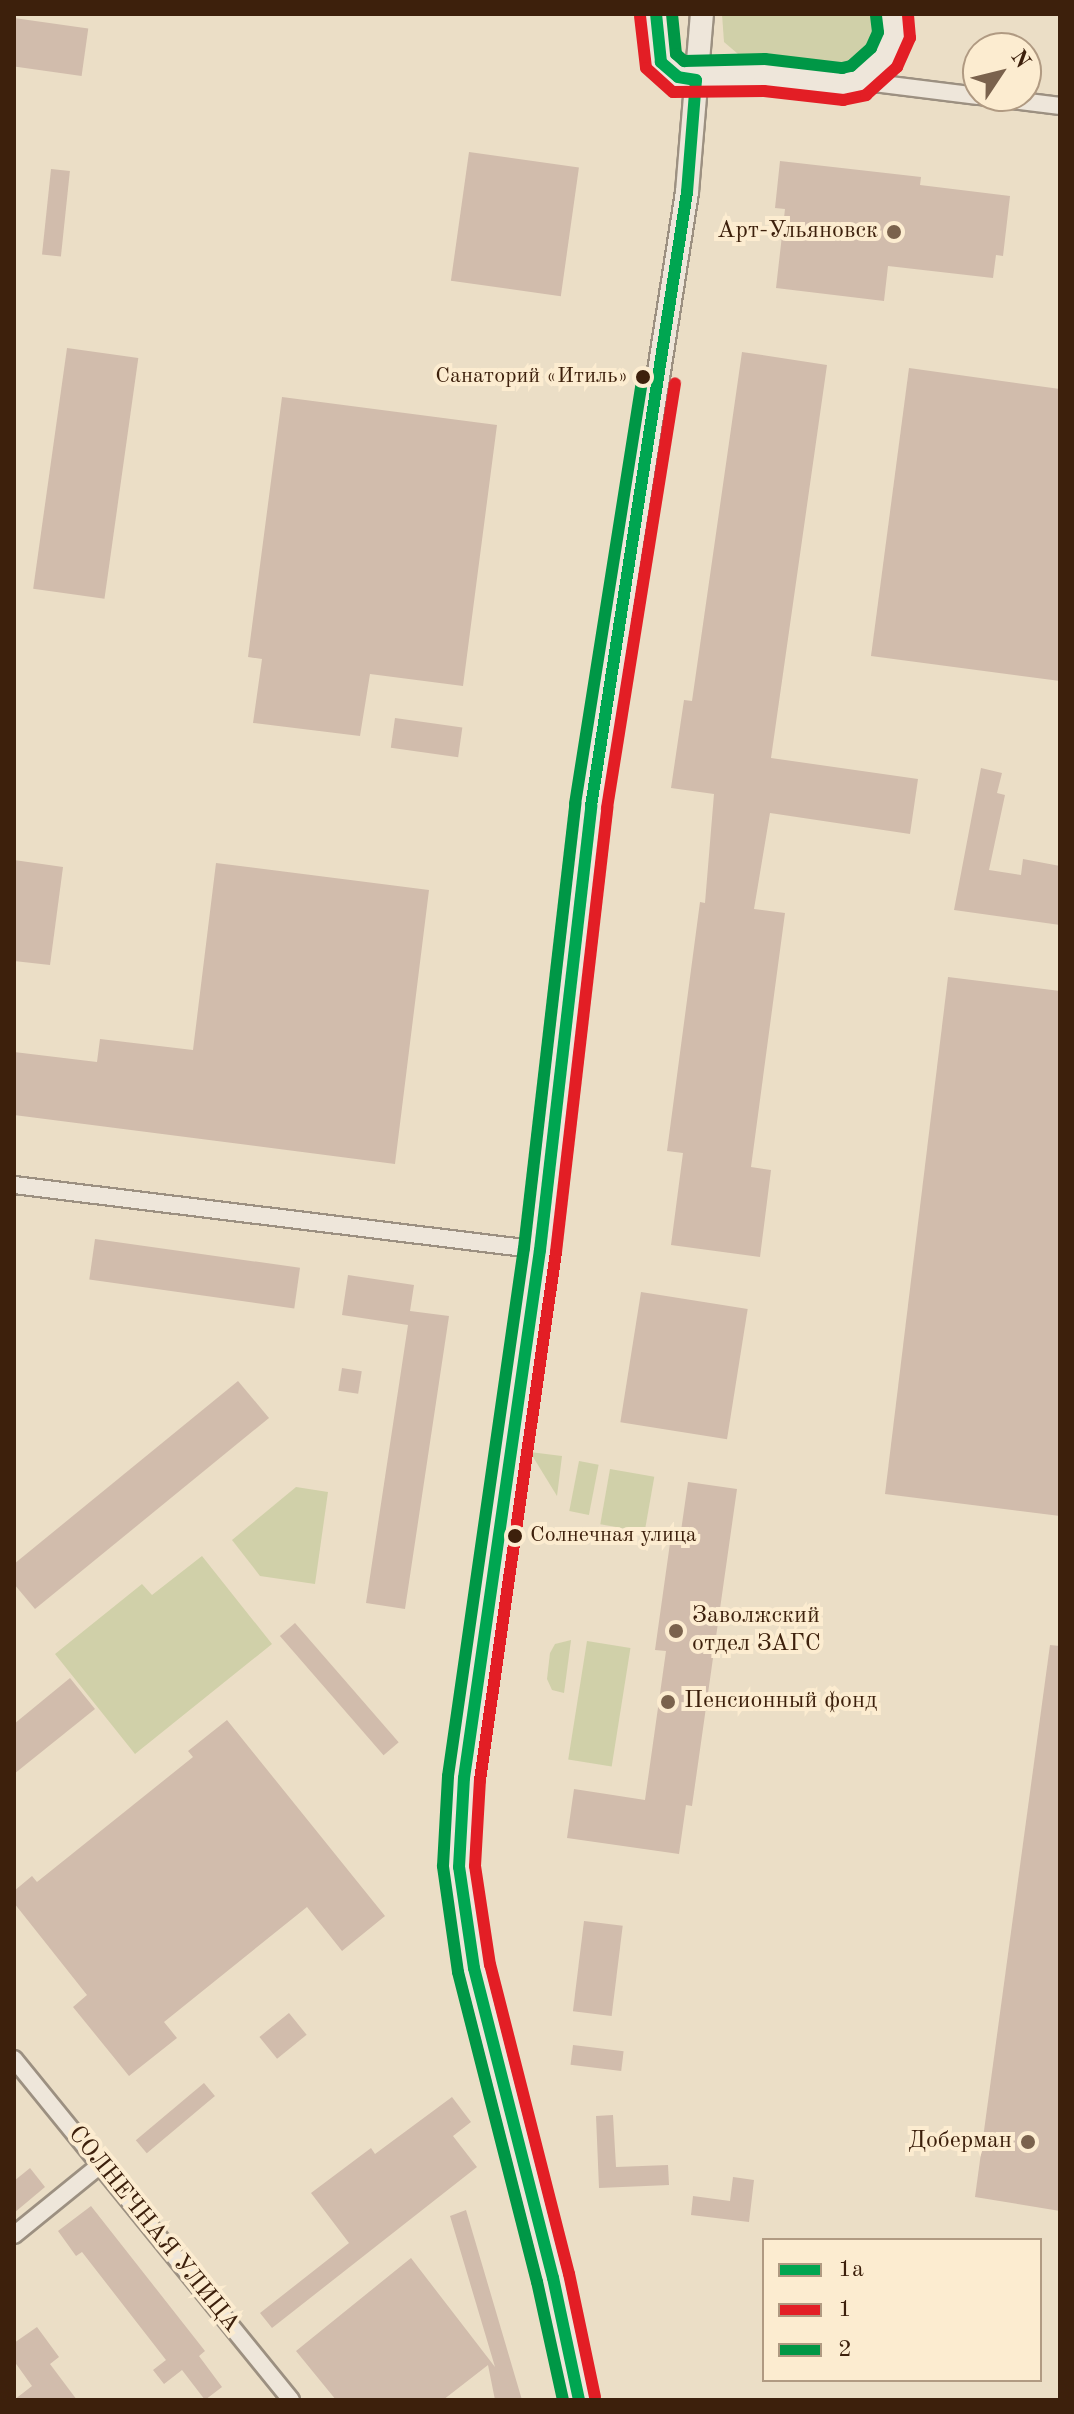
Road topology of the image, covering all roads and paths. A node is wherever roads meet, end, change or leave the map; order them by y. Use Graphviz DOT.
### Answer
graph roads {
  1 [pos="656,14"];
  2 [pos="702,14"];
  3 [pos="892,14"];
  4 [pos="696,80"];
  5 [pos="858,81"];
  6 [pos="962,94"];
  7 [pos="14,1185"];
  8 [pos="540,1250"];
  9 [pos="14,2059"];
  10 [pos="100,2165"];
  11 [pos="14,2235"];
  12 [pos="291,2400"];
  13 [pos="579,2400"];
  1 -- 4 [label="street"];
  2 -- 4 [label="street"];
  3 -- 5 [label="street"];
  4 -- 5 [label="street"];
  4 -- 8 [label="street"];
  5 -- 6 [label="street"];
  7 -- 8 [label="street"];
  8 -- 13 [label="street"];
  9 -- 10 [label="street, СОЛНЕЧНАЯ УЛИЦА"];
  10 -- 11 [label="street"];
  10 -- 12 [label="street, СОЛНЕЧНАЯ УЛИЦА"];
}
